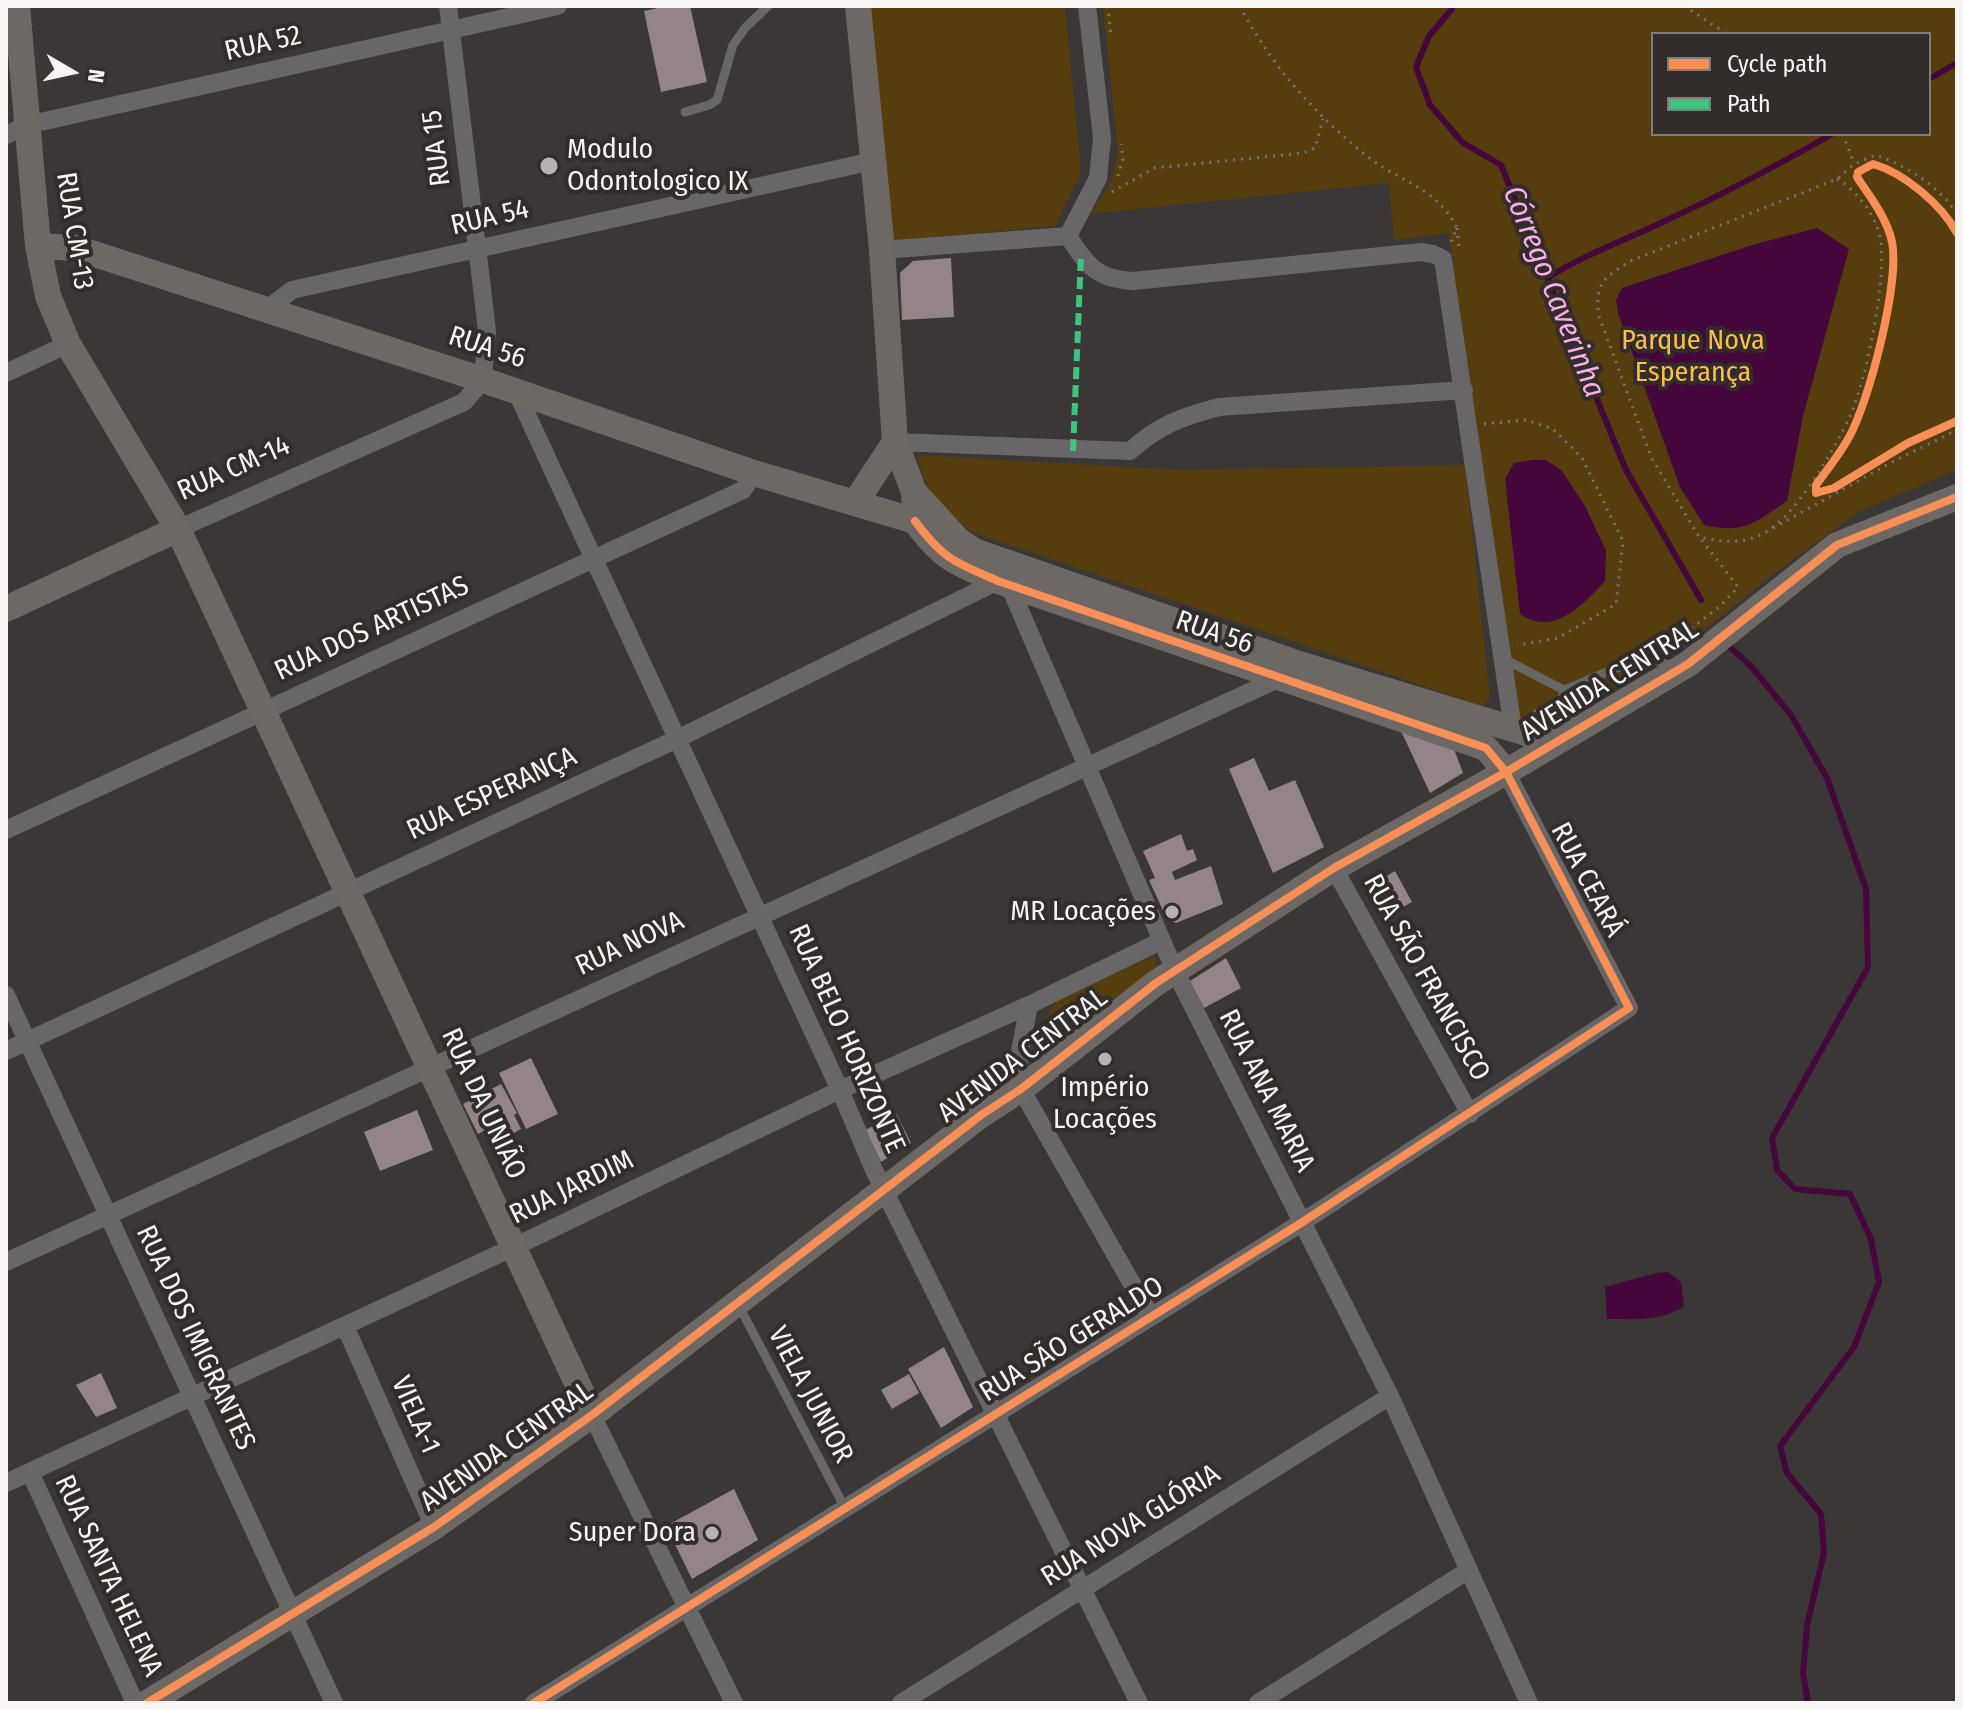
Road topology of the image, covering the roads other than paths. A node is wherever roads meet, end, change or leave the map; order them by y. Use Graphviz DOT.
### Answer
graph roads {
  1 [pos="17,6"];
  2 [pos="448,6"];
  3 [pos="558,6"];
  4 [pos="768,6"];
  5 [pos="858,6"];
  6 [pos="1087,6"];
  7 [pos="451,30"];
  8 [pos="685,112"];
  9 [pos="17,130"];
  10 [pos="873,161"];
  11 [pos="1068,236"];
  12 [pos="38,246"];
  13 [pos="477,249"];
  14 [pos="882,250"];
  15 [pos="266,310"];
  16 [pos="68,344"];
  17 [pos="6,373"];
  18 [pos="483,380"];
  19 [pos="1464,390"];
  20 [pos="516,391"];
  21 [pos="895,442"];
  22 [pos="754,473"];
  23 [pos="1957,497"];
  24 [pos="855,503"];
  25 [pos="925,518"];
  26 [pos="178,529"];
  27 [pos="594,558"];
  28 [pos="1004,583"];
  29 [pos="6,609"];
  30 [pos="1502,653"];
  31 [pos="1683,666"];
  32 [pos="1278,679"];
  33 [pos="1564,690"];
  34 [pos="264,710"];
  35 [pos="1513,729"];
  36 [pos="1563,738"];
  37 [pos="677,739"];
  38 [pos="1085,766"];
  39 [pos="1506,772"];
  40 [pos="6,830"];
  41 [pos="1334,868"];
  42 [pos="349,892"];
  43 [pos="759,915"];
  44 [pos="1161,941"];
  45 [pos="1175,971"];
  46 [pos="6,995"];
  47 [pos="1029,1005"];
  48 [pos="1629,1008"];
  49 [pos="27,1041"];
  50 [pos="6,1051"];
  51 [pos="430,1067"];
  52 [pos="1021,1089"];
  53 [pos="840,1090"];
  54 [pos="1470,1114"];
  55 [pos="884,1191"];
  56 [pos="108,1215"];
  57 [pos="1301,1223"];
  58 [pos="514,1247"];
  59 [pos="6,1262"];
  60 [pos="737,1303"];
  61 [pos="1151,1317"];
  62 [pos="345,1326"];
  63 [pos="1390,1396"];
  64 [pos="192,1397"];
  65 [pos="996,1414"];
  66 [pos="592,1415"];
  67 [pos="30,1472"];
  68 [pos="6,1483"];
  69 [pos="845,1508"];
  70 [pos="434,1527"];
  71 [pos="1469,1570"];
  72 [pos="1083,1589"];
  73 [pos="687,1607"];
  74 [pos="292,1612"];
  75 [pos="135,1703"];
  76 [pos="147,1703"];
  77 [pos="334,1703"];
  78 [pos="534,1703"];
  79 [pos="734,1703"];
  80 [pos="901,1703"];
  81 [pos="1139,1703"];
  82 [pos="1258,1703"];
  83 [pos="1529,1703"];
  1 -- 9 [label="street, RUA CM-13"];
  2 -- 7 [label="street, RUA 15"];
  3 -- 7 [label="street, RUA 52"];
  4 -- 8 [label="lane"];
  5 -- 10 [label="street"];
  6 -- 11 [label="street"];
  7 -- 9 [label="street, RUA 52"];
  7 -- 13 [label="street, RUA 15"];
  9 -- 12 [label="street, RUA CM-13"];
  10 -- 13 [label="street, RUA 54"];
  10 -- 14 [label="street"];
  11 -- 14 [label="street"];
  11 -- 19 [label="street"];
  12 -- 15 [label="street, RUA 56"];
  12 -- 16 [label="street, RUA CM-13"];
  13 -- 15 [label="street, RUA 54"];
  13 -- 18 [label="street, RUA 15"];
  14 -- 21 [label="street"];
  15 -- 18 [label="street, RUA 56"];
  16 -- 17 [label="street"];
  16 -- 26 [label="street, RUA CM-13"];
  18 -- 20 [label="street, RUA 56"];
  18 -- 26 [label="street, RUA CM-14"];
  19 -- 21 [label="street"];
  19 -- 30 [label="street"];
  20 -- 22 [label="street, RUA 56"];
  20 -- 27 [label="street, RUA BELO HORIZONTE"];
  21 -- 24 [label="street"];
  21 -- 25 [label="street"];
  22 -- 24 [label="street, RUA 56"];
  22 -- 27 [label="street, RUA DOS ARTISTAS"];
  23 -- 31 [label="street, AVENIDA CENTRAL"];
  24 -- 25 [label="street, RUA 56"];
  25 -- 28 [label="street, RUA 56"];
  25 -- 35 [label="street, RUA 56"];
  26 -- 29 [label="street, RUA CM-14"];
  26 -- 34 [label="street, RUA DA UNIÃO"];
  27 -- 34 [label="street, RUA DOS ARTISTAS"];
  27 -- 37 [label="street, RUA BELO HORIZONTE"];
  28 -- 32 [label="street, RUA 56"];
  28 -- 37 [label="street, RUA ESPERANÇA"];
  28 -- 38 [label="street, RUA ANA MARIA"];
  30 -- 33 [label="lane"];
  30 -- 35 [label="street"];
  31 -- 33 [label="lane"];
  31 -- 36 [label="street, AVENIDA CENTRAL"];
  32 -- 38 [label="street, RUA NOVA"];
  32 -- 39 [label="street, RUA 56"];
  33 -- 36 [label="lane"];
  34 -- 40 [label="street, RUA DOS ARTISTAS"];
  34 -- 42 [label="street, RUA DA UNIÃO"];
  35 -- 36 [label="street, RUA 56"];
  36 -- 39 [label="street, AVENIDA CENTRAL"];
  37 -- 42 [label="street, RUA ESPERANÇA"];
  37 -- 43 [label="street, RUA BELO HORIZONTE"];
  38 -- 43 [label="street, RUA NOVA"];
  38 -- 44 [label="street, RUA ANA MARIA"];
  39 -- 41 [label="street, AVENIDA CENTRAL"];
  39 -- 48 [label="street, RUA CEARÁ"];
  41 -- 45 [label="street, AVENIDA CENTRAL"];
  41 -- 54 [label="street, RUA SÃO FRANCISCO"];
  42 -- 49 [label="street, RUA ESPERANÇA"];
  42 -- 51 [label="street, RUA DA UNIÃO"];
  43 -- 51 [label="street, RUA NOVA"];
  43 -- 53 [label="street, RUA BELO HORIZONTE"];
  44 -- 45 [label="street, RUA ANA MARIA"];
  44 -- 47 [label="street, RUA JARDIM"];
  45 -- 52 [label="street, AVENIDA CENTRAL"];
  45 -- 57 [label="street, RUA ANA MARIA"];
  46 -- 49 [label="street, RUA DOS IMIGRANTES"];
  47 -- 52 [label="street, AVENIDA CENTRAL"];
  47 -- 53 [label="street, RUA JARDIM"];
  48 -- 54 [label="street, RUA SÃO GERALDO"];
  49 -- 50 [label="street, RUA ESPERANÇA"];
  49 -- 56 [label="street, RUA DOS IMIGRANTES"];
  51 -- 56 [label="street, RUA NOVA"];
  51 -- 58 [label="street, RUA DA UNIÃO"];
  52 -- 55 [label="street, AVENIDA CENTRAL"];
  52 -- 61 [label="street"];
  53 -- 55 [label="street, RUA BELO HORIZONTE"];
  53 -- 58 [label="street, RUA JARDIM"];
  54 -- 57 [label="street, RUA SÃO GERALDO"];
  55 -- 60 [label="street, AVENIDA CENTRAL"];
  55 -- 65 [label="street, RUA BELO HORIZONTE"];
  56 -- 59 [label="street, RUA NOVA"];
  56 -- 64 [label="street, RUA DOS IMIGRANTES"];
  57 -- 61 [label="street, RUA SÃO GERALDO"];
  57 -- 63 [label="street, RUA ANA MARIA"];
  58 -- 62 [label="street, RUA JARDIM"];
  58 -- 66 [label="street, RUA DA UNIÃO"];
  60 -- 66 [label="street, AVENIDA CENTRAL"];
  60 -- 69 [label="lane, VIELA JUNIOR"];
  61 -- 65 [label="street, RUA SÃO GERALDO"];
  62 -- 64 [label="street, RUA JARDIM"];
  62 -- 70 [label="street, VIELA-1"];
  63 -- 71 [label="street, RUA ANA MARIA"];
  63 -- 72 [label="street, RUA NOVA GLÓRIA"];
  64 -- 67 [label="street, RUA JARDIM"];
  64 -- 74 [label="street, RUA DOS IMIGRANTES"];
  65 -- 69 [label="street, RUA SÃO GERALDO"];
  65 -- 72 [label="street, RUA BELO HORIZONTE"];
  66 -- 70 [label="street, AVENIDA CENTRAL"];
  66 -- 73 [label="street, RUA DA UNIÃO"];
  67 -- 68 [label="street, RUA JARDIM"];
  67 -- 75 [label="street, RUA SANTA HELENA"];
  69 -- 73 [label="street, RUA SÃO GERALDO"];
  70 -- 74 [label="street, AVENIDA CENTRAL"];
  71 -- 82 [label="street"];
  71 -- 83 [label="street, RUA ANA MARIA"];
  72 -- 80 [label="street, RUA NOVA GLÓRIA"];
  72 -- 81 [label="street, RUA BELO HORIZONTE"];
  73 -- 78 [label="street, RUA SÃO GERALDO"];
  73 -- 79 [label="street, RUA DA UNIÃO"];
  74 -- 76 [label="street, AVENIDA CENTRAL"];
  74 -- 77 [label="street, RUA DOS IMIGRANTES"];
}
